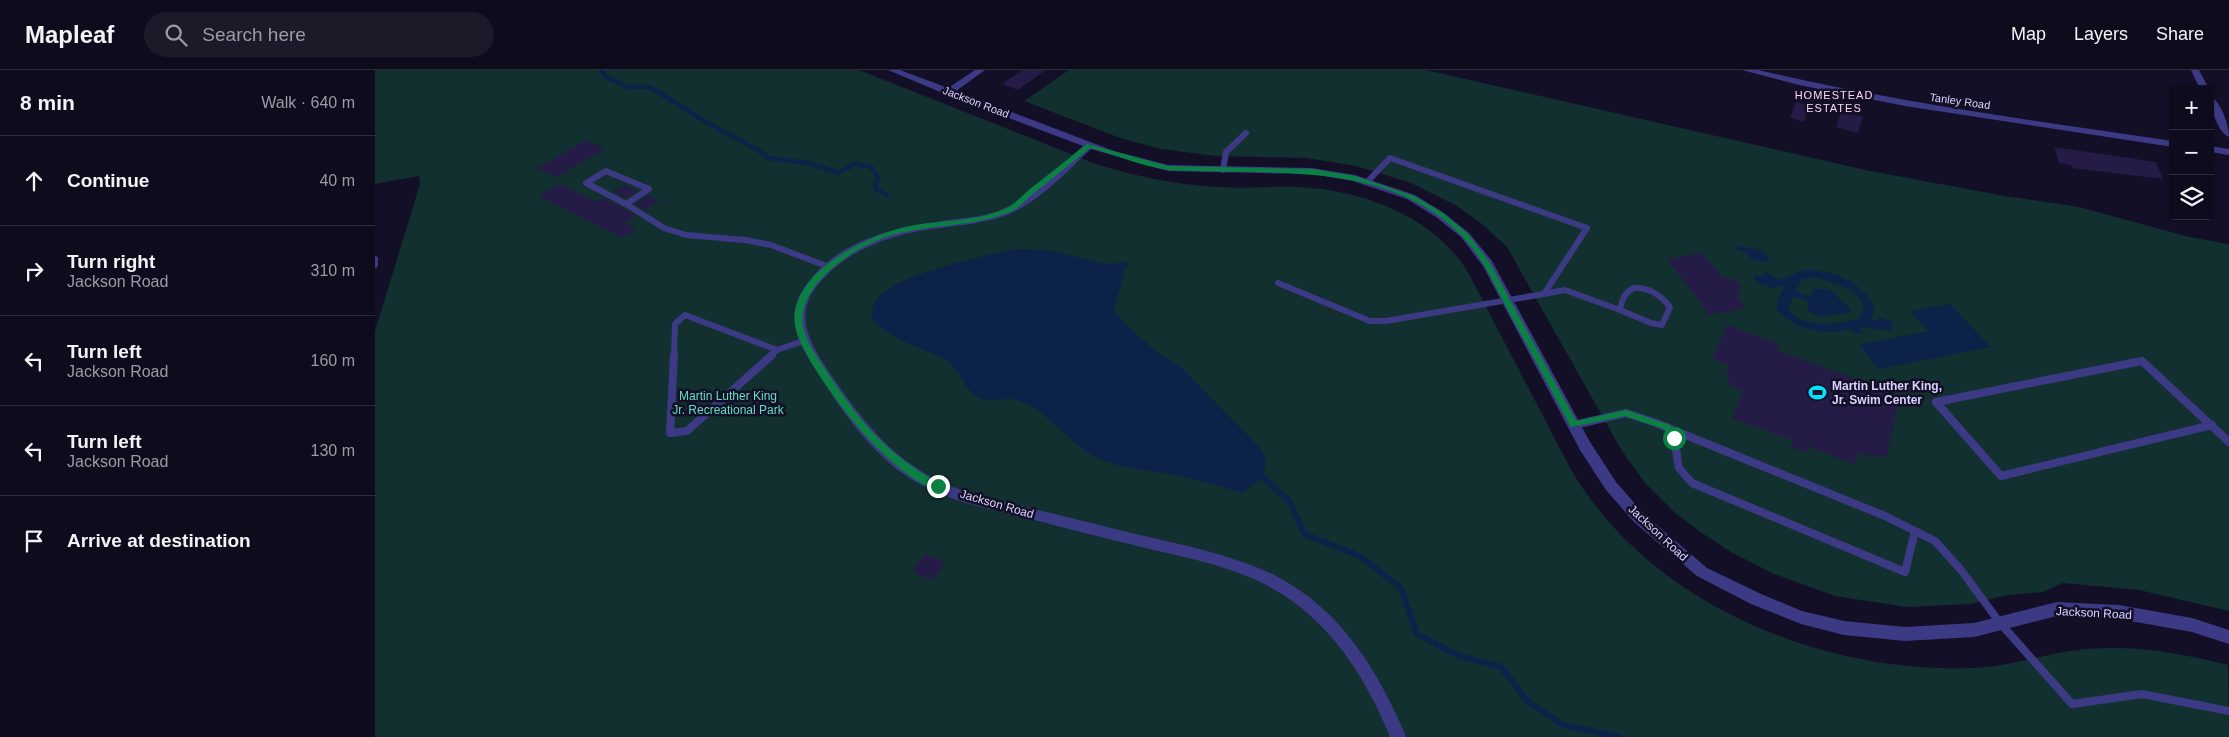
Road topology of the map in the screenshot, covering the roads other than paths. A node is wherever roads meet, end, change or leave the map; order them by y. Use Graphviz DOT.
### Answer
graph roads {
  1 [pos="891,70"];
  2 [pos="981,70"];
  3 [pos="1746,70"];
  4 [pos="2195,70"];
  5 [pos="2203,85"];
  6 [pos="948,92"];
  7 [pos="2214,106"];
  8 [pos="1246,133"];
  9 [pos="2229,134"];
  10 [pos="2169,143"];
  11 [pos="1089,146"];
  12 [pos="2214,150"];
  13 [pos="2229,152"];
  14 [pos="1223,170"];
  15 [pos="1367,182"];
  16 [pos="626,204"];
  17 [pos="375,260"];
  18 [pos="375,265"];
  19 [pos="829,267"];
  20 [pos="1278,284"];
  21 [pos="1544,294"];
  22 [pos="1507,301"];
  23 [pos="1620,310"];
  24 [pos="803,341"];
  25 [pos="777,350"];
  26 [pos="1574,425"];
  27 [pos="2212,425"];
  28 [pos="1667,427"];
  29 [pos="2229,442"];
  30 [pos="1915,531"];
  31 [pos="2000,623"];
  32 [pos="2229,638"];
  33 [pos="2229,711"];
  34 [pos="1398,737"];
  1 -- 6 [label="street, Jackson Road"];
  2 -- 6 [label="street"];
  3 -- 10 [label="street, Tanley Road"];
  4 -- 5 [label="street"];
  6 -- 11 [label="street, Jackson Road"];
  7 -- 9 [label="street"];
  8 -- 14 [label="lane"];
  11 -- 14 [label="street, Jackson Road"];
  11 -- 19 [label="street, Jackson Road"];
  12 -- 13 [label="street"];
  14 -- 15 [label="street, Jackson Road"];
  15 -- 21 [label="lane"];
  15 -- 22 [label="street, Jackson Road"];
  16 -- 16 [label="lane"];
  16 -- 19 [label="lane"];
  17 -- 18 [label="lane"];
  19 -- 24 [label="street, Jackson Road"];
  20 -- 22 [label="lane"];
  21 -- 22 [label="lane"];
  21 -- 23 [label="lane"];
  22 -- 26 [label="street, Jackson Road"];
  23 -- 23 [label="lane"];
  24 -- 25 [label="lane"];
  24 -- 34 [label="street, Jackson Road"];
  25 -- 25 [label="lane"];
  26 -- 28 [label="lane"];
  26 -- 31 [label="street, Jackson Road"];
  27 -- 27 [label="lane"];
  27 -- 29 [label="lane"];
  28 -- 30 [label="lane"];
  28 -- 30 [label="lane"];
  30 -- 31 [label="lane"];
  31 -- 32 [label="street, Jackson Road"];
  31 -- 33 [label="lane"];
}
